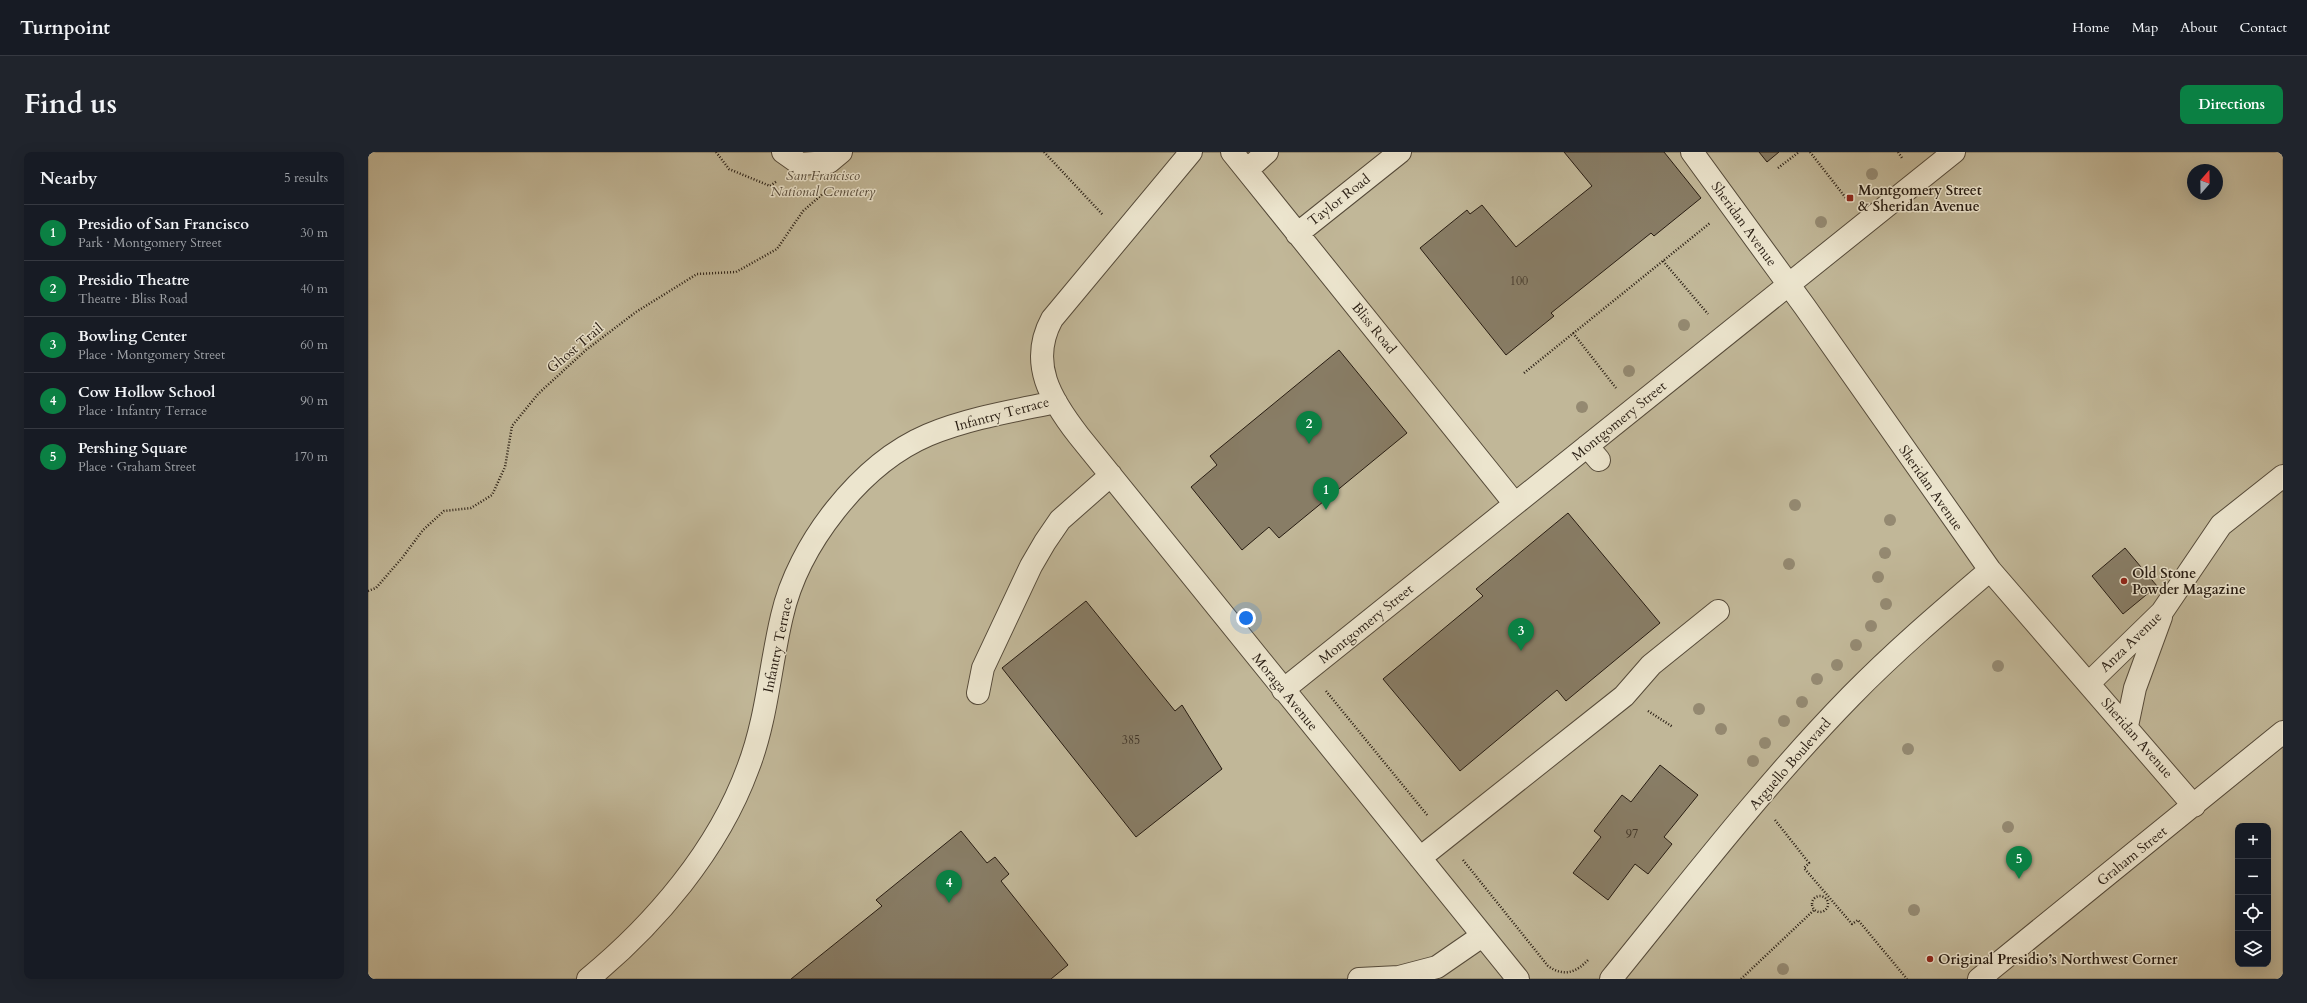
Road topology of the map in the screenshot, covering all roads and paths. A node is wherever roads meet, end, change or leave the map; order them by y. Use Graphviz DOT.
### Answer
graph roads {
  1 [pos="716,152"];
  2 [pos="1044,152"];
  3 [pos="1191,152"];
  4 [pos="1232,152"];
  5 [pos="1267,152"];
  6 [pos="1400,152"];
  7 [pos="1692,152"];
  8 [pos="1799,152"];
  9 [pos="1810,152"];
  10 [pos="1954,152"];
  11 [pos="835,157"];
  12 [pos="792,158"];
  13 [pos="1778,168"];
  14 [pos="1247,170"];
  15 [pos="1711,223"];
  16 [pos="1866,223"];
  17 [pos="1297,234"];
  18 [pos="1121,235"];
  19 [pos="1663,261"];
  20 [pos="1788,286"];
  21 [pos="1573,334"];
  22 [pos="1725,336"];
  23 [pos="1524,373"];
  24 [pos="1056,402"];
  25 [pos="1632,410"];
  26 [pos="1111,475"];
  27 [pos="2283,476"];
  28 [pos="1515,504"];
  29 [pos="1990,570"];
  30 [pos="368,591"];
  31 [pos="1718,611"];
  32 [pos="2162,612"];
  33 [pos="2089,683"];
  34 [pos="1325,689"];
  35 [pos="1284,690"];
  36 [pos="978,693"];
  37 [pos="2127,726"];
  38 [pos="2283,732"];
  39 [pos="1758,800"];
  40 [pos="2194,806"];
  41 [pos="1433,822"];
  42 [pos="1458,854"];
  43 [pos="1420,858"];
  44 [pos="1828,896"];
  45 [pos="1826,899"];
  46 [pos="1814,910"];
  47 [pos="1482,936"];
  48 [pos="1592,956"];
  49 [pos="588,979"];
  50 [pos="1359,979"];
  51 [pos="1518,979"];
  52 [pos="1612,979"];
  53 [pos="1741,979"];
  54 [pos="1907,979"];
  55 [pos="1979,979"];
  1 -- 12 [label="path"];
  2 -- 18 [label="path"];
  3 -- 18 [label="street, Infantry Terrace"];
  4 -- 14 [label="street, Bliss Road"];
  5 -- 14 [label="street"];
  6 -- 17 [label="street, Taylor Road"];
  7 -- 20 [label="street, Sheridan Avenue"];
  8 -- 13 [label="path"];
  9 -- 16 [label="path"];
  10 -- 16 [label="street, Montgomery Street"];
  11 -- 12 [label="street"];
  11 -- 30 [label="path, Ghost Trail"];
  14 -- 17 [label="street, Bliss Road"];
  15 -- 19 [label="path"];
  16 -- 20 [label="street, Montgomery Street"];
  17 -- 28 [label="street, Bliss Road"];
  18 -- 24 [label="street, Infantry Terrace"];
  19 -- 21 [label="path"];
  19 -- 22 [label="path"];
  20 -- 22 [label="street, Montgomery Street"];
  20 -- 29 [label="street, Sheridan Avenue"];
  21 -- 23 [label="path"];
  21 -- 25 [label="path"];
  22 -- 25 [label="street, Montgomery Street"];
  24 -- 26 [label="street, Moraga Avenue"];
  24 -- 49 [label="street, Infantry Terrace"];
  25 -- 28 [label="street, Montgomery Street"];
  26 -- 35 [label="street, Moraga Avenue"];
  26 -- 36 [label="street"];
  27 -- 32 [label="street, Anza Avenue"];
  28 -- 35 [label="street, Montgomery Street"];
  29 -- 33 [label="street, Sheridan Avenue"];
  29 -- 39 [label="street, Arguello Boulevard"];
  31 -- 43 [label="street"];
  32 -- 33 [label="street, Anza Avenue"];
  32 -- 37 [label="street"];
  33 -- 37 [label="street, Sheridan Avenue"];
  34 -- 41 [label="path"];
  35 -- 43 [label="street, Moraga Avenue"];
  37 -- 40 [label="street, Sheridan Avenue"];
  38 -- 40 [label="street, Graham Street"];
  39 -- 44 [label="path"];
  39 -- 52 [label="street, Arguello Boulevard"];
  40 -- 55 [label="street, Graham Street"];
  42 -- 48 [label="path"];
  43 -- 47 [label="street, Moraga Avenue"];
  44 -- 45 [label="path"];
  44 -- 54 [label="path"];
  45 -- 46 [label="path"];
  45 -- 46 [label="path"];
  46 -- 53 [label="path"];
  47 -- 50 [label="street"];
  47 -- 51 [label="street, Moraga Avenue"];
}
